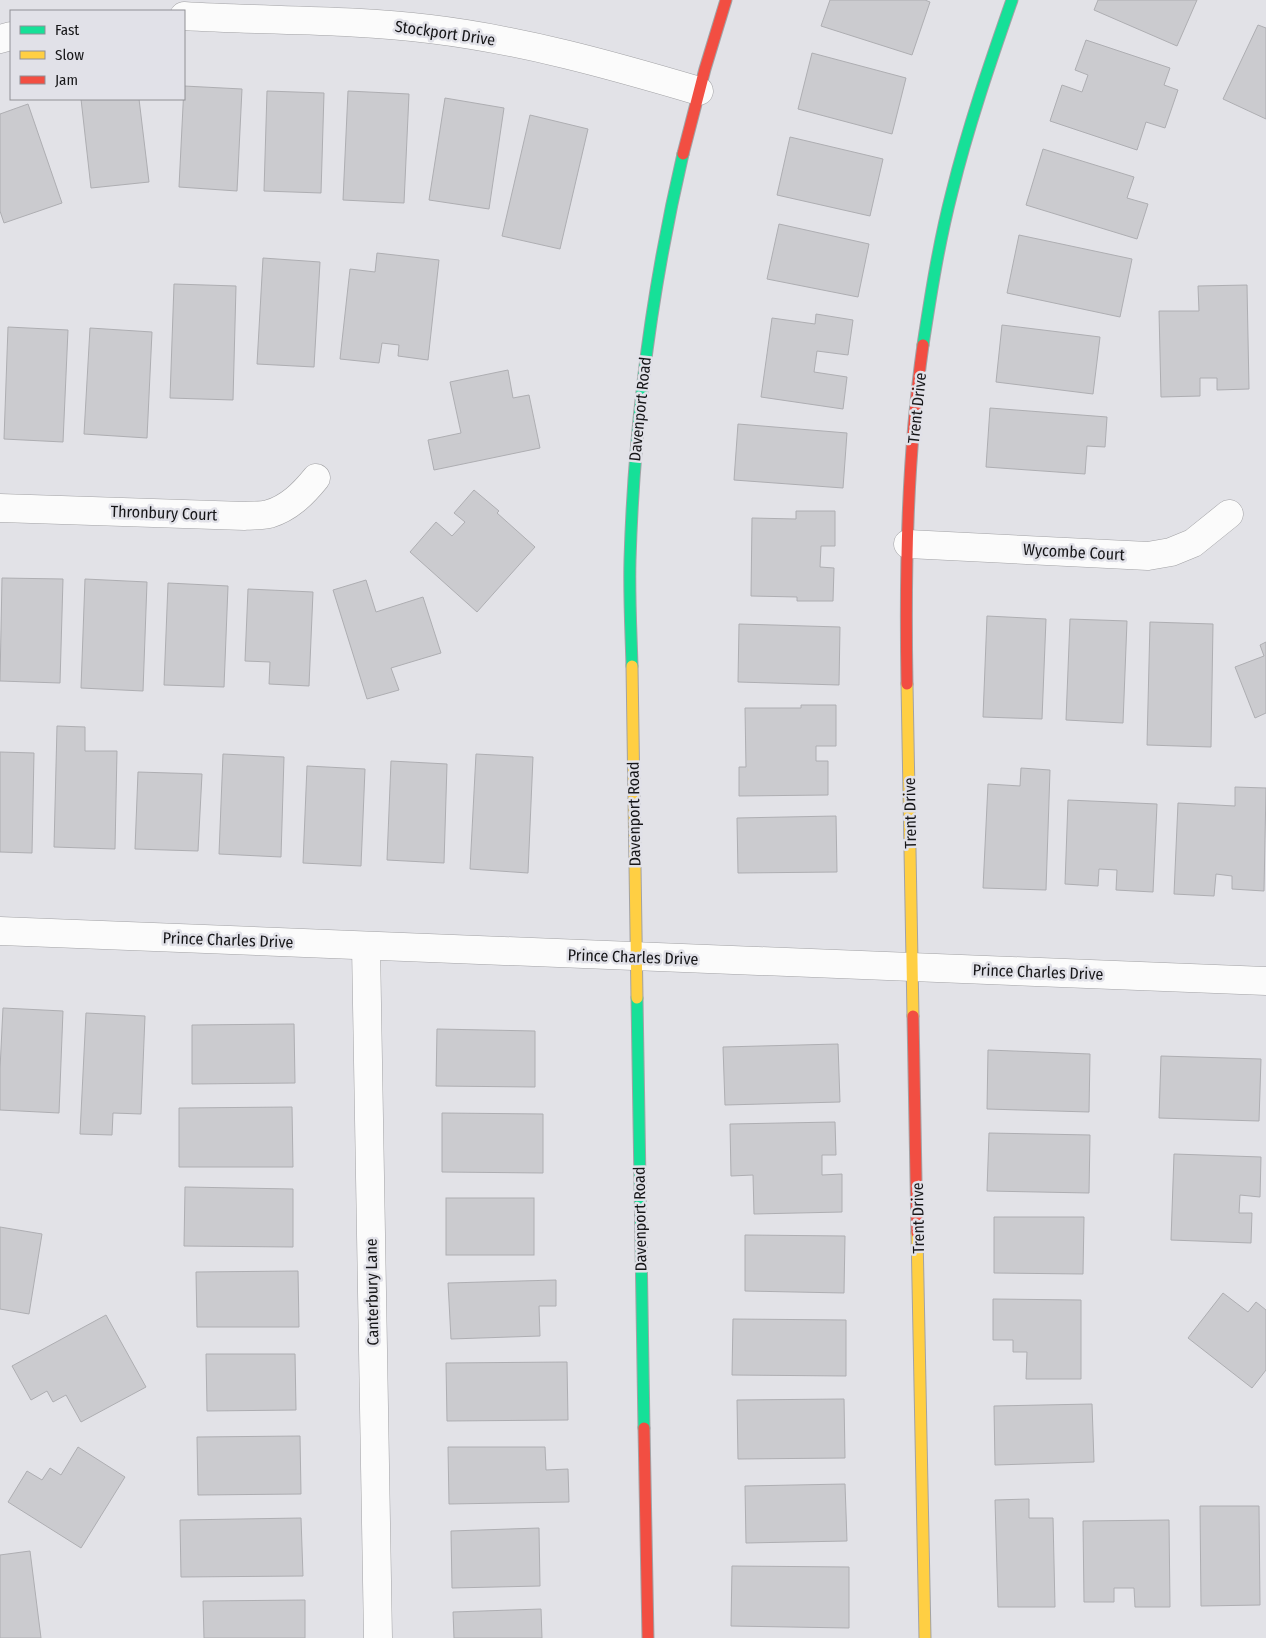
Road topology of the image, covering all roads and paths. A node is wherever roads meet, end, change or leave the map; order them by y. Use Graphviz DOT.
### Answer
graph roads {
  1 [pos="726,0"];
  2 [pos="1012,0"];
  3 [pos="185,16"];
  4 [pos="699,91"];
  5 [pos="316,478"];
  6 [pos="0,508"];
  7 [pos="1229,514"];
  8 [pos="908,544"];
  9 [pos="0,931"];
  10 [pos="366,946"];
  11 [pos="636,957"];
  12 [pos="913,966"];
  13 [pos="1266,981"];
  14 [pos="378,1638"];
  15 [pos="648,1638"];
  16 [pos="925,1638"];
  1 -- 4 [label="street, Davenport Road"];
  2 -- 8 [label="street, Trent Drive"];
  3 -- 4 [label="street, Stockport Drive"];
  4 -- 11 [label="street, Davenport Road"];
  5 -- 6 [label="street, Thronbury Court"];
  7 -- 8 [label="street, Wycombe Court"];
  8 -- 12 [label="street, Trent Drive"];
  9 -- 10 [label="street, Prince Charles Drive"];
  10 -- 11 [label="street, Prince Charles Drive"];
  10 -- 14 [label="street, Canterbury Lane"];
  11 -- 12 [label="street, Prince Charles Drive"];
  11 -- 15 [label="street, Davenport Road"];
  12 -- 13 [label="street, Prince Charles Drive"];
  12 -- 16 [label="street, Trent Drive"];
}
